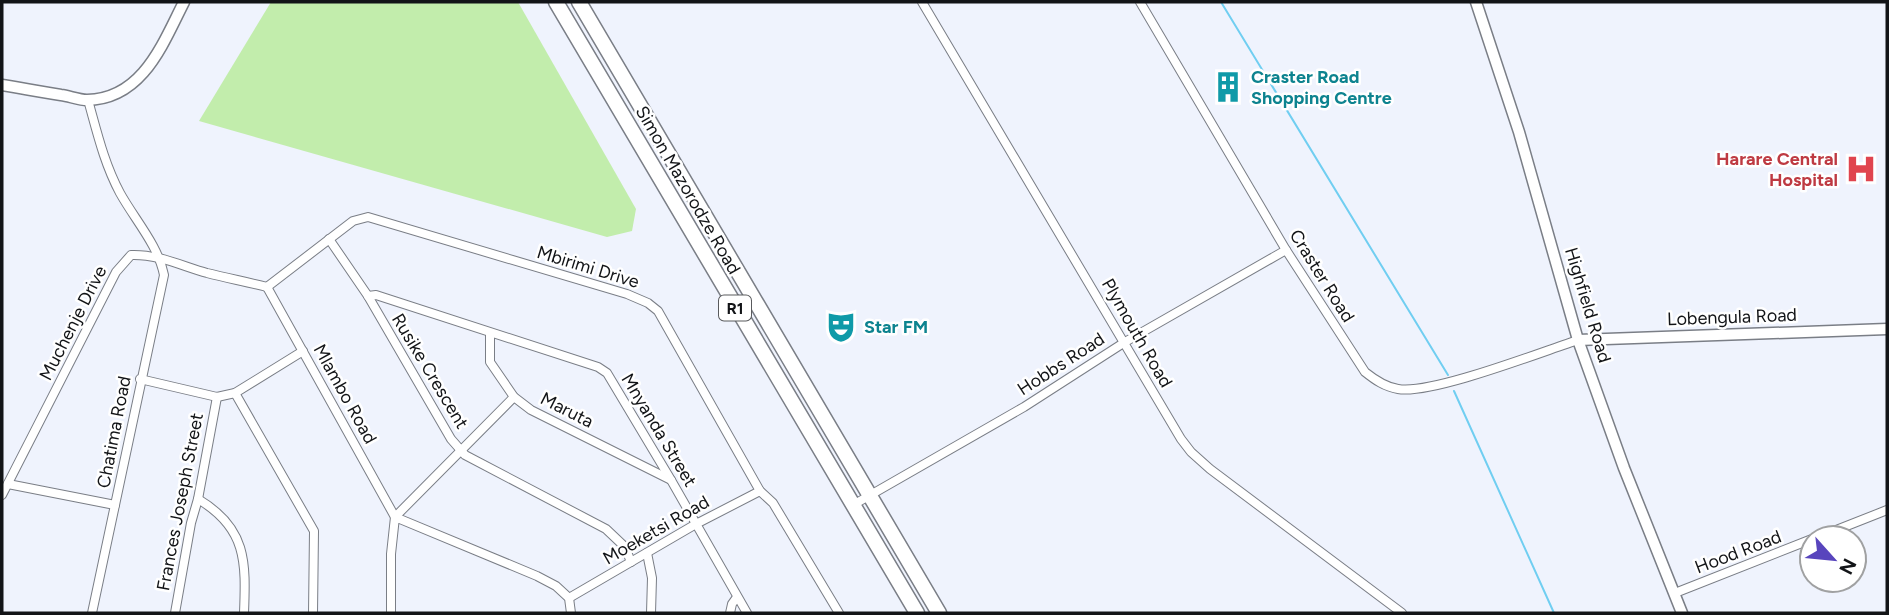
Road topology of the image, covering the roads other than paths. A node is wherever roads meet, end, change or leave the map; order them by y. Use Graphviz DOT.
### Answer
graph roads {
  1 [pos="184,2"];
  2 [pos="556,2"];
  3 [pos="579,2"];
  4 [pos="922,2"];
  5 [pos="1140,2"];
  6 [pos="1476,2"];
  7 [pos="2,85"];
  8 [pos="88,100"];
  9 [pos="329,239"];
  10 [pos="1286,250"];
  11 [pos="161,258"];
  12 [pos="267,287"];
  13 [pos="368,296"];
  14 [pos="1887,329"];
  15 [pos="490,334"];
  16 [pos="1578,340"];
  17 [pos="1125,342"];
  18 [pos="303,351"];
  19 [pos="140,379"];
  20 [pos="235,393"];
  21 [pos="217,397"];
  22 [pos="514,397"];
  23 [pos="461,450"];
  24 [pos="671,480"];
  25 [pos="8,484"];
  26 [pos="760,491"];
  27 [pos="2,495"];
  28 [pos="869,495"];
  29 [pos="198,499"];
  30 [pos="115,505"];
  31 [pos="853,505"];
  32 [pos="1887,510"];
  33 [pos="395,517"];
  34 [pos="696,524"];
  35 [pos="1852,524"];
  36 [pos="1798,545"];
  37 [pos="647,553"];
  38 [pos="631,562"];
  39 [pos="892,569"];
  40 [pos="1675,593"];
  41 [pos="737,597"];
  42 [pos="569,598"];
  43 [pos="92,613"];
  44 [pos="176,613"];
  45 [pos="244,613"];
  46 [pos="313,613"];
  47 [pos="391,613"];
  48 [pos="571,613"];
  49 [pos="651,613"];
  50 [pos="730,613"];
  51 [pos="747,613"];
  52 [pos="839,613"];
  53 [pos="917,613"];
  54 [pos="939,613"];
  55 [pos="1402,613"];
  56 [pos="1682,613"];
  1 -- 8 [label="street"];
  2 -- 31 [label="highway, Simon Mazorodze Road / R1"];
  3 -- 28 [label="highway, Simon Mazorodze Road / R1"];
  4 -- 17 [label="street, Plymouth Road"];
  5 -- 10 [label="street, Craster Road"];
  6 -- 16 [label="street, Highfield Road"];
  7 -- 8 [label="street"];
  8 -- 11 [label="street"];
  9 -- 12 [label="street, Mbirimi Drive"];
  9 -- 13 [label="street, Rusike Crescent"];
  9 -- 26 [label="street, Mbirimi Drive"];
  10 -- 16 [label="street, Craster Road"];
  10 -- 17 [label="street, Hobbs Road"];
  11 -- 12 [label="street, Muchenje Drive"];
  11 -- 19 [label="street, Chatima Road"];
  11 -- 25 [label="street, Muchenje Drive"];
  12 -- 18 [label="street, Mlambo Road"];
  13 -- 15 [label="street, Mnyanda Street"];
  13 -- 23 [label="street, Rusike Crescent"];
  14 -- 16 [label="street, Lobengula Road"];
  15 -- 22 [label="street, Maruta"];
  15 -- 24 [label="street, Mnyanda Street"];
  16 -- 40 [label="street, Highfield Road"];
  17 -- 28 [label="street, Hobbs Road"];
  17 -- 55 [label="street, Plymouth Road"];
  18 -- 20 [label="street"];
  18 -- 33 [label="street, Mlambo Road"];
  19 -- 21 [label="street"];
  19 -- 30 [label="street, Chatima Road"];
  20 -- 21 [label="street"];
  20 -- 46 [label="street"];
  21 -- 29 [label="street, Frances Joseph Street"];
  22 -- 23 [label="street"];
  22 -- 24 [label="street, Maruta"];
  23 -- 33 [label="street"];
  23 -- 38 [label="street, Rusike Crescent"];
  24 -- 34 [label="street, Mnyanda Street"];
  25 -- 27 [label="street, Muchenje Drive"];
  25 -- 30 [label="street"];
  26 -- 34 [label="street, Moeketsi Road"];
  26 -- 52 [label="street, Mbirimi Drive"];
  28 -- 31 [label="street, Hobbs Road"];
  28 -- 39 [label="highway"];
  28 -- 54 [label="highway, Simon Mazorodze Road / R1"];
  29 -- 44 [label="street, Frances Joseph Street"];
  29 -- 45 [label="street"];
  30 -- 43 [label="street, Chatima Road"];
  31 -- 39 [label="highway, Simon Mazorodze Road / R1"];
  32 -- 35 [label="street, Hood Road"];
  33 -- 42 [label="street"];
  33 -- 47 [label="street"];
  34 -- 37 [label="street, Moeketsi Road"];
  34 -- 41 [label="street, Mnyanda Street"];
  36 -- 40 [label="street, Hood Road"];
  37 -- 38 [label="street, Moeketsi Road"];
  37 -- 49 [label="street"];
  38 -- 42 [label="street, Moeketsi Road"];
  39 -- 53 [label="highway, Simon Mazorodze Road / R1"];
  40 -- 56 [label="street, Highfield Road"];
  41 -- 50 [label="street"];
  41 -- 51 [label="street, Mnyanda Street"];
  42 -- 48 [label="street"];
}
